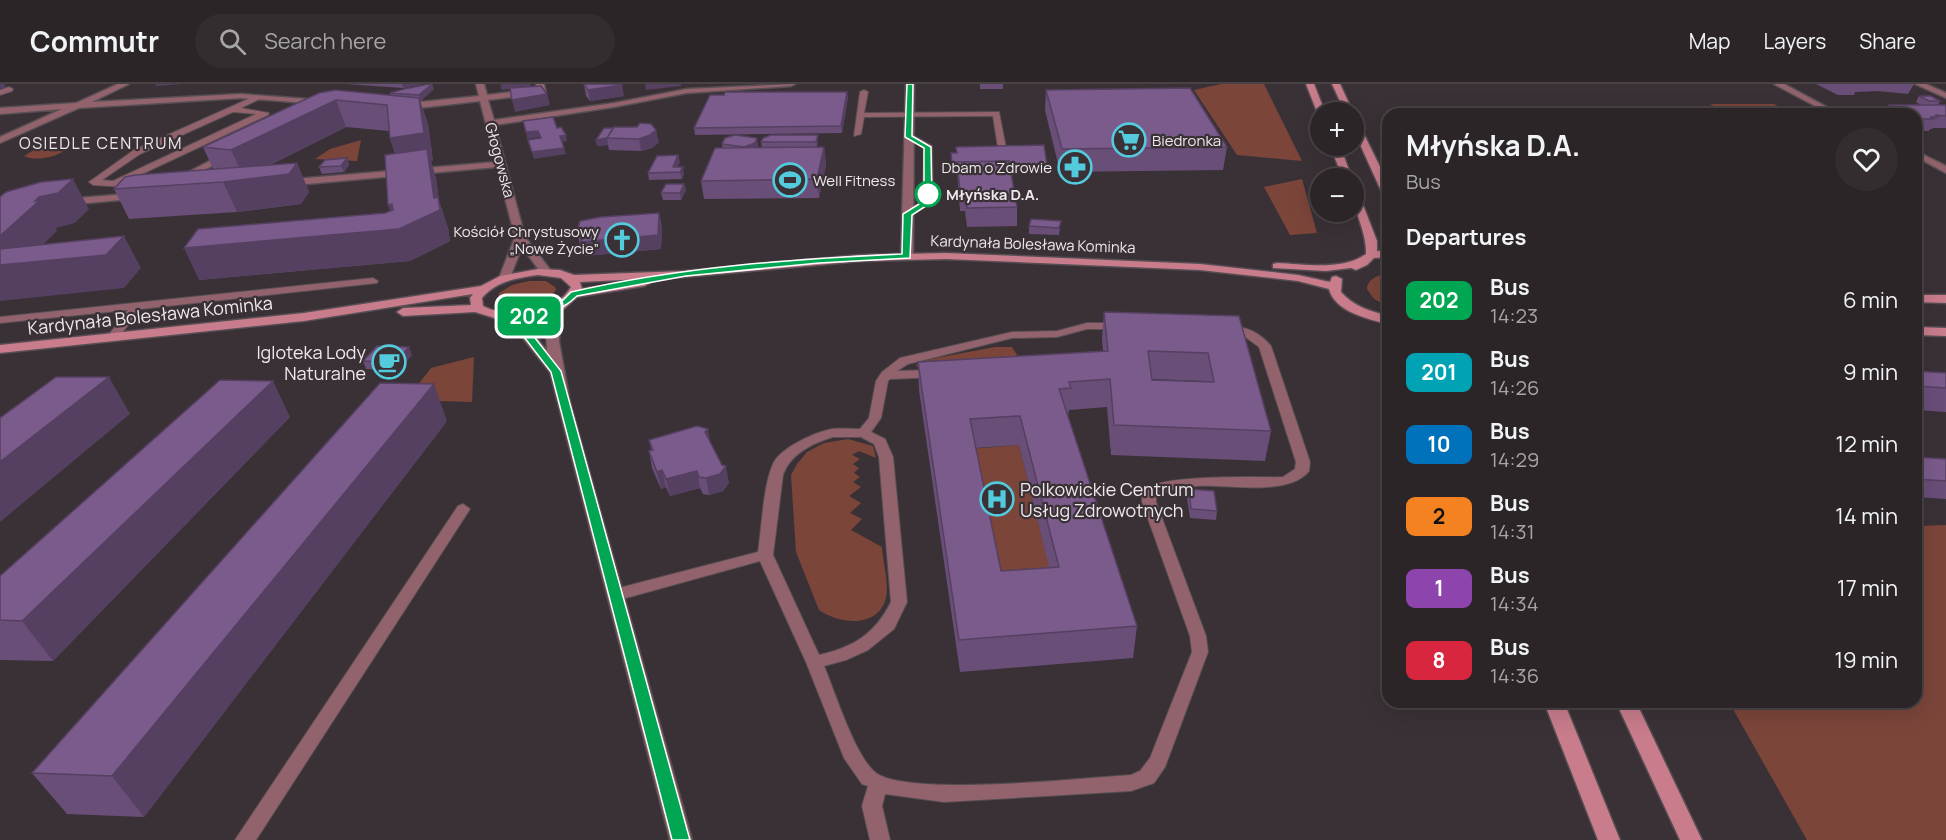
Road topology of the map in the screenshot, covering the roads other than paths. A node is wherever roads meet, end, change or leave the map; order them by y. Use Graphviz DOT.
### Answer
graph roads {
  1 [pos="125,84"];
  2 [pos="480,84"];
  3 [pos="540,84"];
  4 [pos="791,84"];
  5 [pos="910,84"];
  6 [pos="1310,84"];
  7 [pos="1336,84"];
  8 [pos="1778,84"];
  9 [pos="1919,84"];
  10 [pos="9,88"];
  11 [pos="864,92"];
  12 [pos="0,93"];
  13 [pos="1946,96"];
  14 [pos="258,98"];
  15 [pos="484,99"];
  16 [pos="1317,102"];
  17 [pos="1344,102"];
  18 [pos="77,106"];
  19 [pos="391,108"];
  20 [pos="1824,108"];
  21 [pos="231,110"];
  22 [pos="0,111"];
  23 [pos="313,113"];
  24 [pos="860,115"];
  25 [pos="909,115"];
  26 [pos="490,123"];
  27 [pos="857,134"];
  28 [pos="909,137"];
  29 [pos="0,141"];
  30 [pos="1364,144"];
  31 [pos="242,148"];
  32 [pos="1002,148"];
  33 [pos="1922,157"];
  34 [pos="502,164"];
  35 [pos="1946,170"];
  36 [pos="1382,182"];
  37 [pos="171,183"];
  38 [pos="114,184"];
  39 [pos="268,184"];
  40 [pos="151,191"];
  41 [pos="52,203"];
  42 [pos="908,214"];
  43 [pos="1364,220"];
  44 [pos="520,237"];
  45 [pos="1382,255"];
  46 [pos="907,256"];
  47 [pos="1367,259"];
  48 [pos="1200,267"];
  49 [pos="546,272"];
  50 [pos="686,273"];
  51 [pos="504,278"];
  52 [pos="572,279"];
  53 [pos="373,281"];
  54 [pos="1334,287"];
  55 [pos="483,289"];
  56 [pos="574,294"];
  57 [pos="1922,299"];
  58 [pos="1946,299"];
  59 [pos="137,306"];
  60 [pos="477,308"];
  61 [pos="555,308"];
  62 [pos="304,317"];
  63 [pos="506,317"];
  64 [pos="0,320"];
  65 [pos="1382,320"];
  66 [pos="1137,327"];
  67 [pos="1213,328"];
  68 [pos="1922,331"];
  69 [pos="1946,332"];
  70 [pos="113,337"];
  71 [pos="0,349"];
  72 [pos="556,371"];
  73 [pos="946,374"];
  74 [pos="886,375"];
  75 [pos="863,433"];
  76 [pos="463,509"];
  77 [pos="765,555"];
  78 [pos="615,596"];
  79 [pos="814,662"];
  80 [pos="1556,708"];
  81 [pos="1629,708"];
  82 [pos="878,782"];
  83 [pos="245,840"];
  84 [pos="678,840"];
  85 [pos="880,840"];
  86 [pos="1609,840"];
  87 [pos="1691,840"];
  1 -- 18 [label="street"];
  2 -- 15 [label="street, Głogowska"];
  3 -- 15 [label="street"];
  4 -- 26 [label="street"];
  5 -- 25 [label="street"];
  6 -- 16 [label="street"];
  7 -- 17 [label="street"];
  8 -- 20 [label="street"];
  9 -- 13 [label="street"];
  10 -- 12 [label="lane"];
  11 -- 24 [label="lane"];
  14 -- 18 [label="street"];
  14 -- 21 [label="lane"];
  14 -- 23 [label="street"];
  15 -- 19 [label="street"];
  15 -- 26 [label="street, Głogowska"];
  18 -- 22 [label="street"];
  18 -- 29 [label="street"];
  21 -- 38 [label="lane"];
  21 -- 38 [label="lane"];
  24 -- 25 [label="lane"];
  24 -- 27 [label="lane"];
  25 -- 28 [label="street"];
  25 -- 32 [label="lane"];
  26 -- 34 [label="street, Głogowska"];
  28 -- 42 [label="street"];
  28 -- 42 [label="lane"];
  30 -- 36 [label="street"];
  31 -- 37 [label="street"];
  33 -- 35 [label="street"];
  34 -- 39 [label="street"];
  34 -- 44 [label="street, Głogowska"];
  38 -- 40 [label="lane"];
  40 -- 41 [label="street"];
  42 -- 46 [label="street"];
  43 -- 47 [label="street"];
  44 -- 49 [label="street, Głogowska"];
  44 -- 51 [label="street"];
  45 -- 47 [label="street, Kardynała Bolesława Kominka"];
  46 -- 48 [label="street, Kardynała Bolesława Kominka"];
  46 -- 50 [label="street, Kardynała Bolesława Kominka"];
  47 -- 48 [label="street, Kardynała Bolesława Kominka"];
  47 -- 54 [label="street"];
  48 -- 54 [label="street, Kardynała Bolesława Kominka"];
  49 -- 51 [label="street, Kardynała Bolesława Kominka"];
  49 -- 52 [label="street, Kardynała Bolesława Kominka"];
  50 -- 52 [label="street, Kardynała Bolesława Kominka"];
  50 -- 56 [label="street, Kardynała Bolesława Kominka"];
  51 -- 55 [label="street, Kardynała Bolesława Kominka"];
  52 -- 56 [label="street"];
  53 -- 59 [label="lane"];
  54 -- 65 [label="street"];
  55 -- 60 [label="street"];
  55 -- 62 [label="street, Kardynała Bolesława Kominka"];
  56 -- 61 [label="street"];
  57 -- 58 [label="street"];
  59 -- 64 [label="lane"];
  59 -- 70 [label="lane"];
  60 -- 62 [label="street, Kardynała Bolesława Kominka"];
  60 -- 63 [label="street"];
  61 -- 63 [label="street"];
  61 -- 72 [label="street"];
  62 -- 70 [label="street, Kardynała Bolesława Kominka"];
  63 -- 72 [label="street"];
  66 -- 74 [label="lane"];
  67 -- 82 [label="lane"];
  68 -- 69 [label="street"];
  70 -- 71 [label="street, Kardynała Bolesława Kominka"];
  72 -- 78 [label="street"];
  73 -- 74 [label="lane"];
  74 -- 75 [label="lane"];
  75 -- 77 [label="lane"];
  75 -- 79 [label="lane"];
  76 -- 83 [label="lane"];
  77 -- 78 [label="lane"];
  77 -- 79 [label="lane"];
  78 -- 84 [label="street"];
  79 -- 82 [label="lane"];
  80 -- 86 [label="street"];
  81 -- 87 [label="street"];
  82 -- 85 [label="lane"];
}
